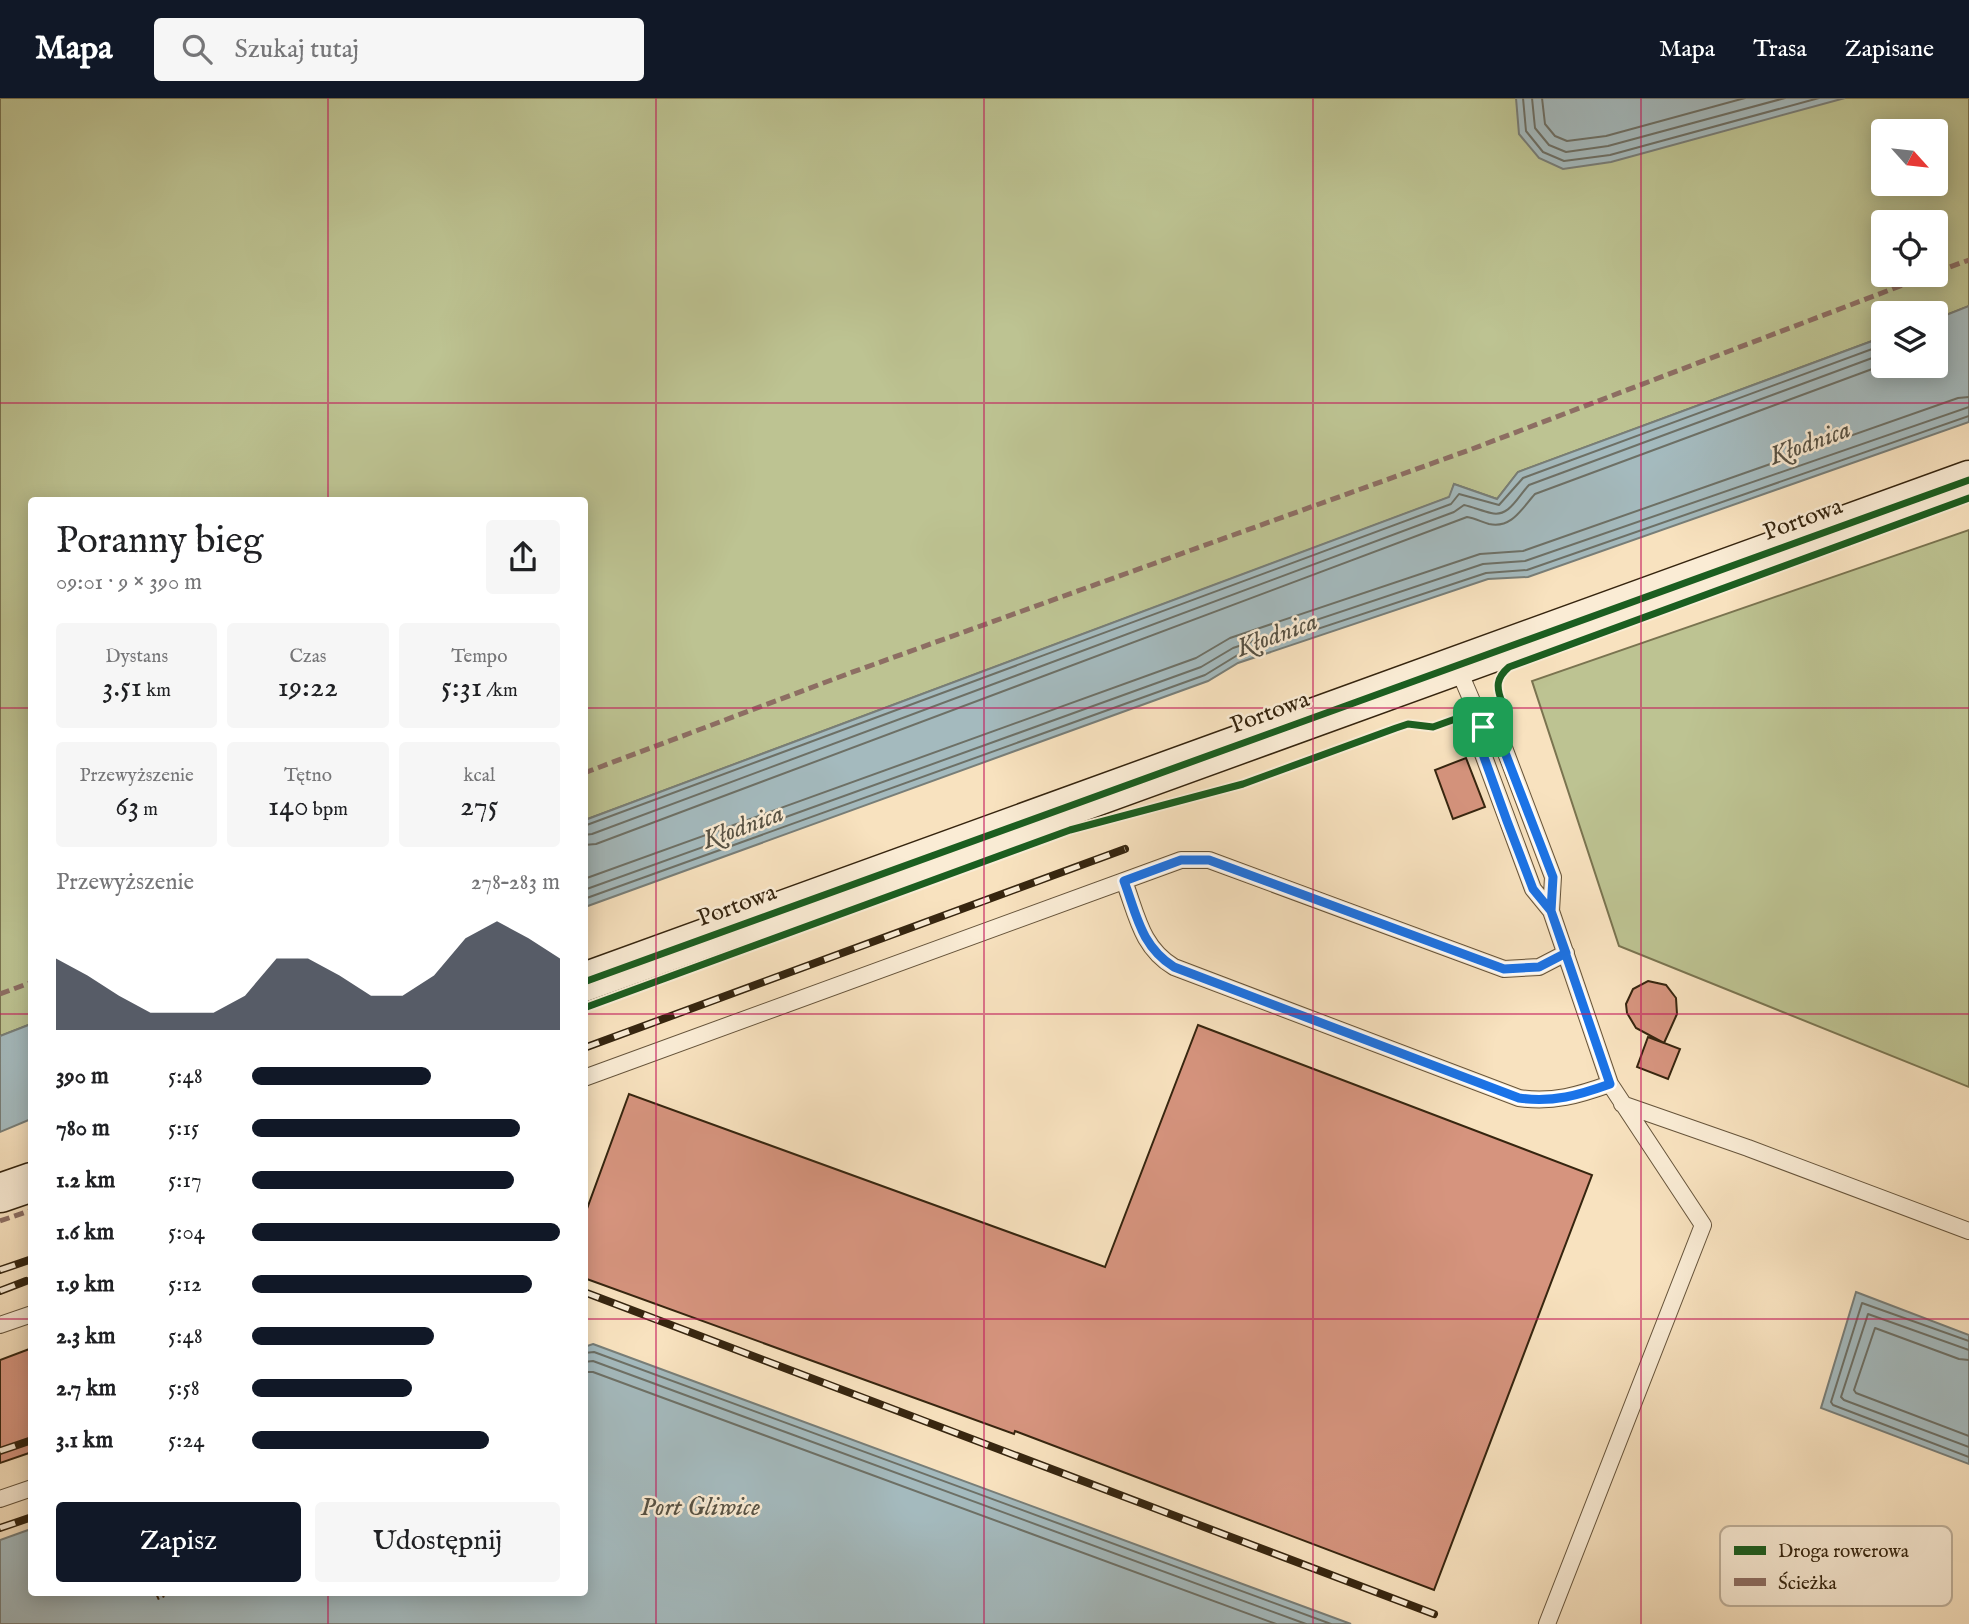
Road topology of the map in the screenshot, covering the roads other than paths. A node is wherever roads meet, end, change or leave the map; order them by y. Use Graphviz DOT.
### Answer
graph roads {
  1 [pos="1969,480"];
  2 [pos="1457,666"];
  3 [pos="1483,727"];
  4 [pos="1124,881"];
  5 [pos="1551,911"];
  6 [pos="1566,953"];
  7 [pos="588,981"];
  8 [pos="588,1077"];
  9 [pos="1610,1084"];
  10 [pos="1622,1104"];
  11 [pos="28,1184"];
  12 [pos="0,1194"];
  13 [pos="1969,1231"];
  14 [pos="28,1315"];
  15 [pos="0,1325"];
  16 [pos="28,1489"];
  17 [pos="0,1499"];
  18 [pos="1547,1624"];
  1 -- 2 [label="street, Portowa"];
  2 -- 3 [label="lane"];
  2 -- 7 [label="street, Portowa"];
  3 -- 5 [label="lane"];
  3 -- 5 [label="lane"];
  4 -- 6 [label="lane"];
  4 -- 8 [label="lane"];
  4 -- 9 [label="lane"];
  5 -- 6 [label="lane"];
  6 -- 9 [label="lane"];
  9 -- 10 [label="lane"];
  10 -- 13 [label="lane"];
  10 -- 18 [label="lane"];
  11 -- 12 [label="street"];
  14 -- 15 [label="lane"];
  16 -- 17 [label="lane"];
}
